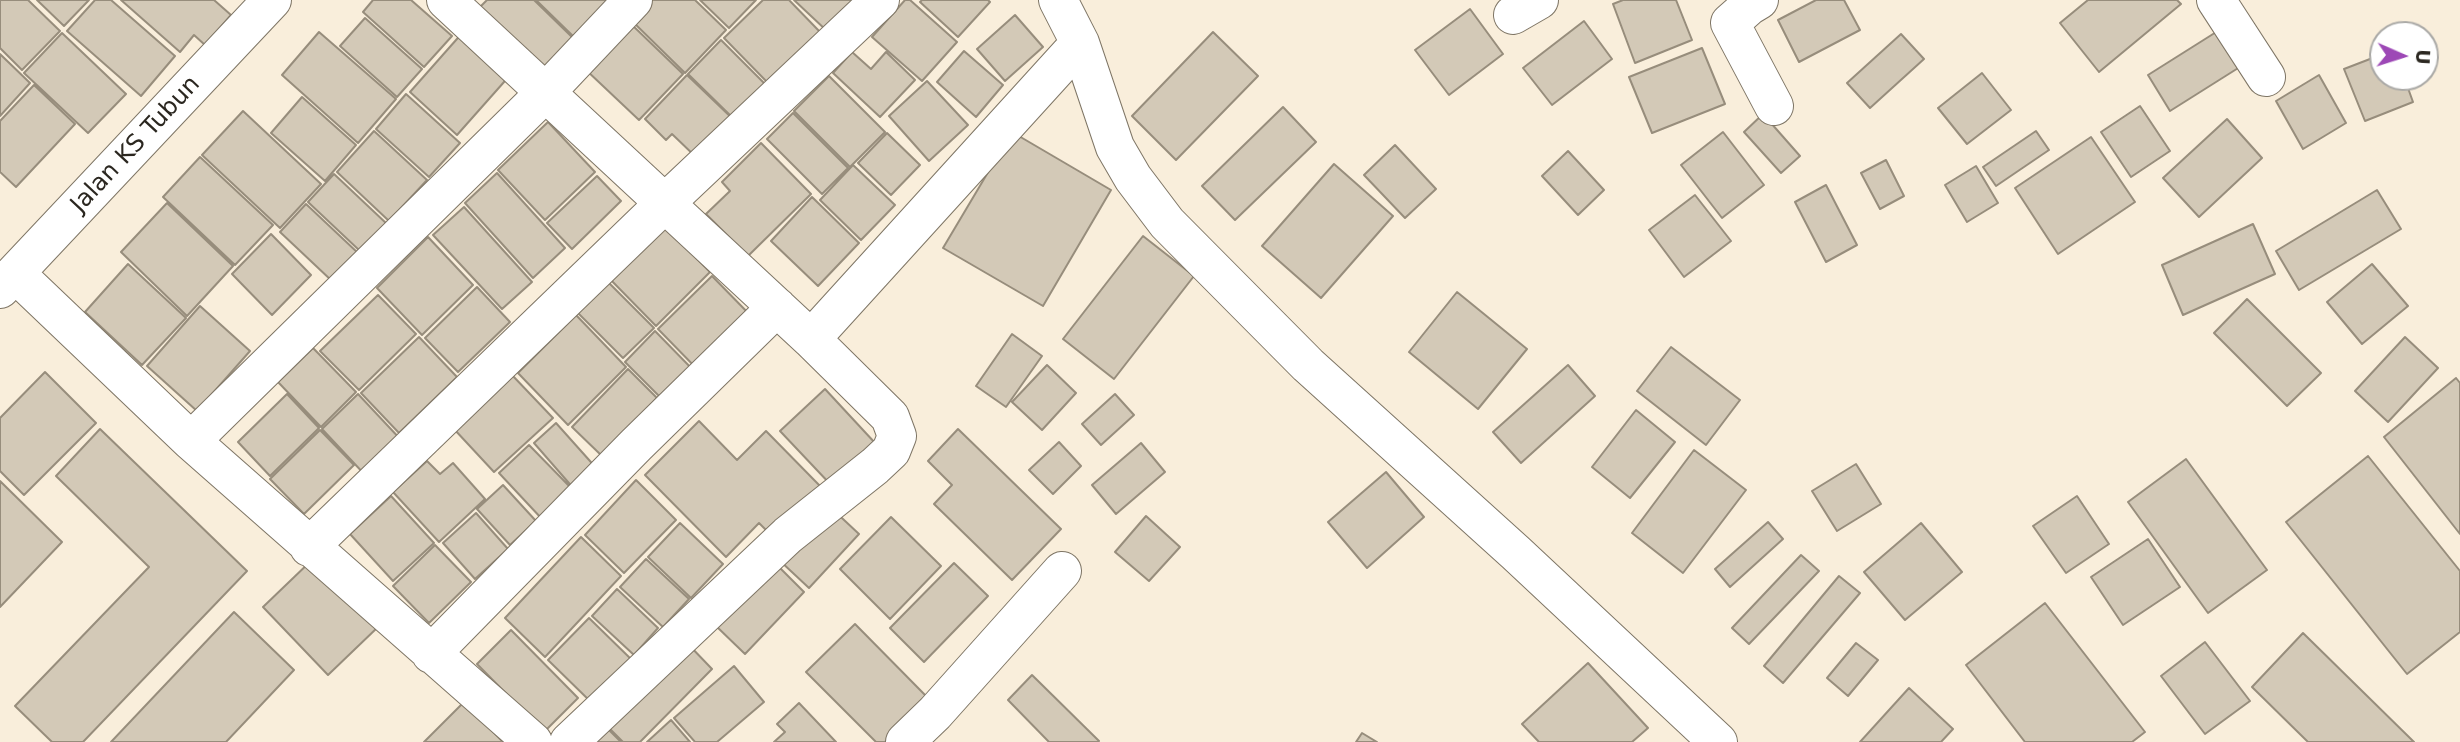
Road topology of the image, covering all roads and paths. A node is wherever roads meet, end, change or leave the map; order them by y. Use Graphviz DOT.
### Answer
graph roads {
  1 [pos="272,0"];
  2 [pos="446,0"];
  3 [pos="633,0"];
  4 [pos="880,0"];
  5 [pos="1058,0"];
  6 [pos="1759,0"];
  7 [pos="2216,0"];
  8 [pos="1080,43"];
  9 [pos="2266,77"];
  10 [pos="546,92"];
  11 [pos="1774,106"];
  12 [pos="664,204"];
  13 [pos="8,281"];
  14 [pos="777,307"];
  15 [pos="811,339"];
  16 [pos="191,441"];
  17 [pos="309,547"];
  18 [pos="1062,571"];
  19 [pos="431,654"];
  20 [pos="533,742"];
  21 [pos="569,742"];
  22 [pos="905,742"];
  23 [pos="1717,742"];
  1 -- 13 [label="street, Jalan KS Tubun"];
  2 -- 10 [label="street"];
  3 -- 10 [label="street"];
  4 -- 12 [label="street"];
  5 -- 8 [label="street"];
  6 -- 11 [label="street"];
  7 -- 9 [label="street"];
  8 -- 15 [label="street"];
  8 -- 23 [label="street"];
  10 -- 12 [label="street"];
  10 -- 16 [label="street"];
  12 -- 14 [label="street"];
  12 -- 17 [label="street"];
  13 -- 16 [label="street"];
  14 -- 15 [label="street"];
  14 -- 19 [label="street"];
  15 -- 21 [label="street"];
  16 -- 17 [label="street"];
  17 -- 19 [label="street"];
  18 -- 22 [label="street"];
  19 -- 20 [label="street"];
}
